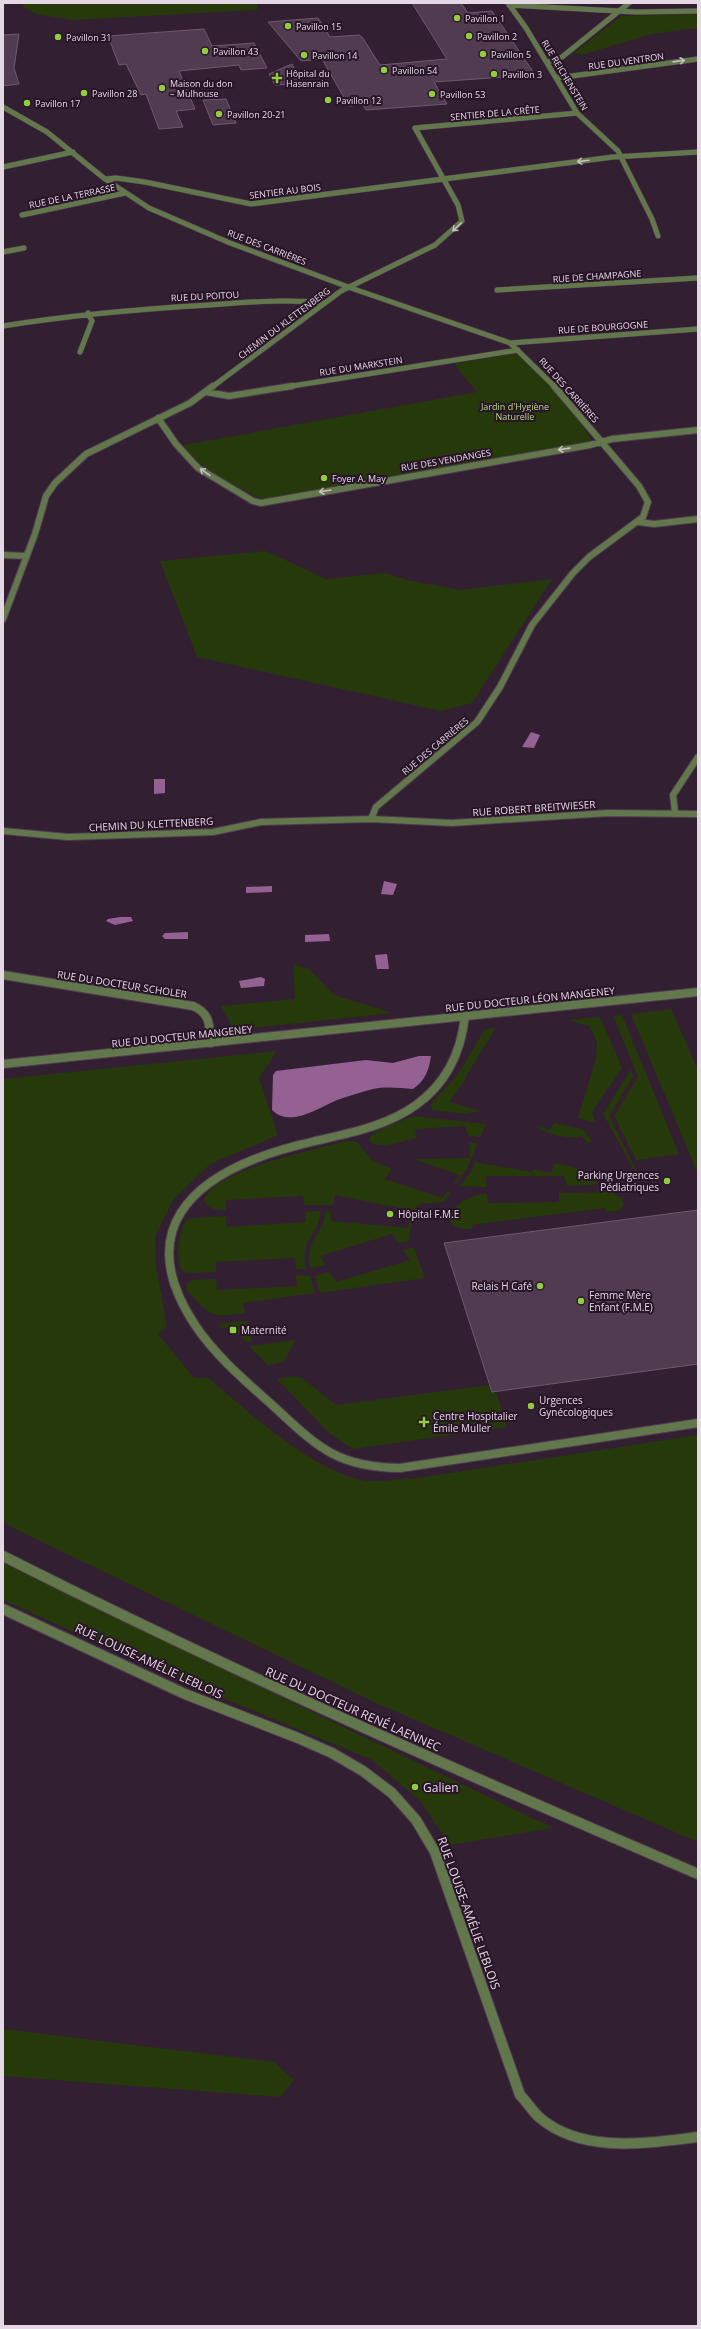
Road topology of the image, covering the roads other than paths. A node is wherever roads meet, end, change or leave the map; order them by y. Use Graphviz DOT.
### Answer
graph roads {
  1 [pos="629,3"];
  2 [pos="508,4"];
  3 [pos="620,11"];
  4 [pos="698,11"];
  5 [pos="698,59"];
  6 [pos="548,62"];
  7 [pos="557,78"];
  8 [pos="3,107"];
  9 [pos="577,113"];
  10 [pos="73,152"];
  11 [pos="698,152"];
  12 [pos="621,157"];
  13 [pos="3,167"];
  14 [pos="105,179"];
  15 [pos="445,180"];
  16 [pos="125,193"];
  17 [pos="22,215"];
  18 [pos="658,236"];
  19 [pos="24,248"];
  20 [pos="3,252"];
  21 [pos="698,278"];
  22 [pos="351,288"];
  23 [pos="497,290"];
  24 [pos="324,303"];
  25 [pos="88,313"];
  26 [pos="3,326"];
  27 [pos="698,329"];
  28 [pos="510,343"];
  29 [pos="518,350"];
  30 [pos="80,352"];
  31 [pos="206,392"];
  32 [pos="158,418"];
  33 [pos="698,430"];
  34 [pos="602,442"];
  35 [pos="698,519"];
  36 [pos="639,522"];
  37 [pos="3,555"];
  38 [pos="26,556"];
  39 [pos="3,619"];
  40 [pos="698,757"];
  41 [pos="675,812"];
  42 [pos="698,814"];
  43 [pos="371,819"];
  44 [pos="3,831"];
  45 [pos="3,975"];
  46 [pos="698,992"];
  47 [pos="465,1016"];
  48 [pos="363,1027"];
  49 [pos="211,1043"];
  50 [pos="3,1064"];
  51 [pos="698,1423"];
  52 [pos="3,1556"];
  53 [pos="3,1609"];
  54 [pos="698,1874"];
  55 [pos="698,2137"];
  1 -- 3 [label="street"];
  2 -- 3 [label="street"];
  2 -- 6 [label="street, RUE REICHENSTEIN"];
  3 -- 4 [label="street"];
  3 -- 6 [label="street"];
  7 -- 5 [label="street, RUE DU VENTRON, one-way"];
  6 -- 7 [label="street, RUE REICHENSTEIN"];
  7 -- 9 [label="street, RUE REICHENSTEIN"];
  8 -- 10 [label="street, RUE DES CARRIÈRES"];
  9 -- 12 [label="street, RUE REICHENSTEIN"];
  9 -- 15 [label="street, SENTIER DE LA CRÊTE"];
  10 -- 13 [label="street"];
  10 -- 14 [label="street, RUE DES CARRIÈRES"];
  11 -- 12 [label="street"];
  12 -- 15 [label="street, one-way"];
  12 -- 18 [label="street, RUE REICHENSTEIN"];
  14 -- 15 [label="street, SENTIER AU BOIS"];
  14 -- 16 [label="street, RUE DES CARRIÈRES"];
  15 -- 22 [label="street, CHEMIN DU KLETTENBERG, one-way"];
  16 -- 17 [label="street, RUE DE LA TERRASSE"];
  16 -- 22 [label="street, RUE DES CARRIÈRES"];
  19 -- 20 [label="street"];
  21 -- 23 [label="street, RUE DE CHAMPAGNE"];
  22 -- 24 [label="street, CHEMIN DU KLETTENBERG"];
  22 -- 28 [label="street, RUE DES CARRIÈRES"];
  24 -- 25 [label="street, RUE DU POITOU"];
  24 -- 31 [label="street, CHEMIN DU KLETTENBERG"];
  25 -- 26 [label="street, RUE DU POITOU"];
  25 -- 30 [label="street"];
  27 -- 28 [label="street, RUE DE BOURGOGNE"];
  28 -- 29 [label="street, RUE DES CARRIÈRES"];
  29 -- 31 [label="street, RUE DU MARKSTEIN"];
  29 -- 34 [label="street, RUE DES CARRIÈRES"];
  31 -- 32 [label="street, CHEMIN DU KLETTENBERG"];
  34 -- 32 [label="street, RUE DES VENDANGES, one-way"];
  32 -- 38 [label="street, CHEMIN DU KLETTENBERG"];
  33 -- 34 [label="street, RUE DES VENDANGES"];
  34 -- 36 [label="street, RUE DES CARRIÈRES"];
  35 -- 36 [label="street"];
  36 -- 43 [label="street, RUE DES CARRIÈRES"];
  37 -- 38 [label="street"];
  38 -- 39 [label="street, CHEMIN DU KLETTENBERG"];
  40 -- 41 [label="street"];
  41 -- 42 [label="street, RUE ROBERT BREITWIESER"];
  41 -- 43 [label="street, RUE ROBERT BREITWIESER"];
  43 -- 44 [label="street, CHEMIN DU KLETTENBERG"];
  45 -- 49 [label="street, RUE DU DOCTEUR SCHOLER"];
  46 -- 47 [label="street, RUE DU DOCTEUR LÉON MANGENEY"];
  47 -- 48 [label="street, RUE DU DOCTEUR LÉON MANGENEY"];
  47 -- 51 [label="street"];
  48 -- 49 [label="street, RUE DU DOCTEUR MANGENEY"];
  49 -- 50 [label="street, RUE DU DOCTEUR MANGENEY"];
  52 -- 54 [label="street, RUE DU DOCTEUR RENÉ LAENNEC"];
  53 -- 55 [label="street, RUE LOUISE-AMÉLIE LEBLOIS"];
}
